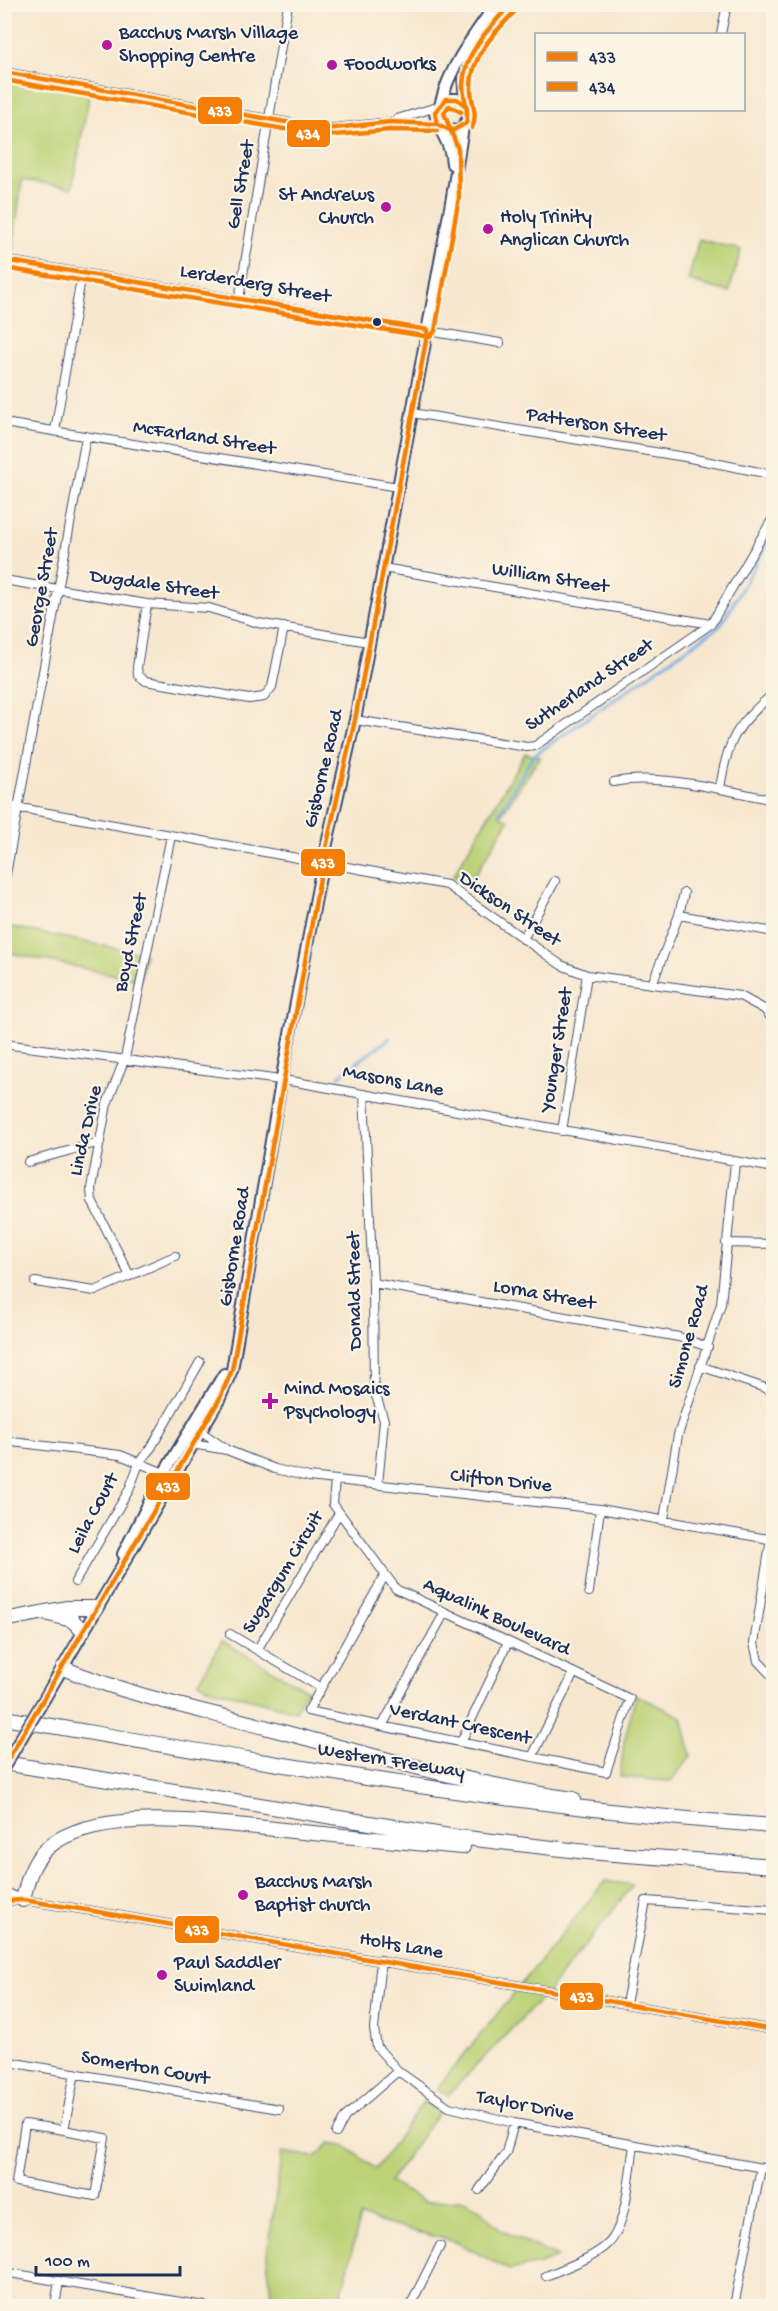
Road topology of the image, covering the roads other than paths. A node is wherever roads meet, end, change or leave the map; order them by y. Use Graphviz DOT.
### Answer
graph roads {
  1 [pos="288,4"];
  2 [pos="496,4"];
  3 [pos="511,4"];
  4 [pos="727,4"];
  5 [pos="487,9"];
  6 [pos="721,33"];
  7 [pos="4,72"];
  8 [pos="439,104"];
  9 [pos="466,106"];
  10 [pos="269,121"];
  11 [pos="390,122"];
  12 [pos="439,126"];
  13 [pos="463,127"];
  14 [pos="452,197"];
  15 [pos="4,260"];
  16 [pos="82,273"];
  17 [pos="239,299"];
  18 [pos="428,330"];
  19 [pos="500,343"];
  20 [pos="412,413"];
  21 [pos="4,423"];
  22 [pos="55,431"];
  23 [pos="86,437"];
  24 [pos="774,474"];
  25 [pos="398,487"];
  26 [pos="774,516"];
  27 [pos="383,568"];
  28 [pos="4,580"];
  29 [pos="61,589"];
  30 [pos="147,604"];
  31 [pos="711,624"];
  32 [pos="284,627"];
  33 [pos="369,642"];
  34 [pos="774,693"];
  35 [pos="355,720"];
  36 [pos="614,782"];
  37 [pos="720,789"];
  38 [pos="774,800"];
  39 [pos="4,804"];
  40 [pos="20,807"];
  41 [pos="171,836"];
  42 [pos="323,861"];
  43 [pos="555,881"];
  44 [pos="4,885"];
  45 [pos="684,893"];
  46 [pos="679,915"];
  47 [pos="774,932"];
  48 [pos="524,939"];
  49 [pos="587,975"];
  50 [pos="652,984"];
  51 [pos="774,1021"];
  52 [pos="4,1044"];
  53 [pos="125,1058"];
  54 [pos="282,1080"];
  55 [pos="364,1094"];
  56 [pos="562,1131"];
  57 [pos="100,1142"];
  58 [pos="28,1162"];
  59 [pos="735,1162"];
  60 [pos="774,1168"];
  61 [pos="726,1242"];
  62 [pos="774,1244"];
  63 [pos="176,1256"];
  64 [pos="130,1276"];
  65 [pos="35,1282"];
  66 [pos="373,1283"];
  67 [pos="708,1347"];
  68 [pos="200,1362"];
  69 [pos="700,1366"];
  70 [pos="768,1389"];
  71 [pos="196,1429"];
  72 [pos="4,1441"];
  73 [pos="188,1442"];
  74 [pos="227,1450"];
  75 [pos="140,1461"];
  76 [pos="168,1476"];
  77 [pos="335,1480"];
  78 [pos="378,1485"];
  79 [pos="600,1509"];
  80 [pos="339,1513"];
  81 [pos="664,1519"];
  82 [pos="772,1540"];
  83 [pos="386,1575"];
  84 [pos="75,1582"];
  85 [pos="589,1592"];
  86 [pos="96,1608"];
  87 [pos="445,1612"];
  88 [pos="32,1614"];
  89 [pos="4,1620"];
  90 [pos="83,1631"];
  91 [pos="230,1634"];
  92 [pos="508,1642"];
  93 [pos="257,1650"];
  94 [pos="63,1668"];
  95 [pos="574,1673"];
  96 [pos="774,1678"];
  97 [pos="321,1688"];
  98 [pos="4,1718"];
  99 [pos="382,1726"];
  100 [pos="461,1742"];
  101 [pos="532,1756"];
  102 [pos="4,1765"];
  103 [pos="606,1772"];
  104 [pos="676,1819"];
  105 [pos="774,1826"];
  106 [pos="588,1852"];
  107 [pos="774,1866"];
  108 [pos="4,1891"];
  109 [pos="23,1900"];
  110 [pos="4,1901"];
  111 [pos="774,1910"];
  112 [pos="381,1960"];
  113 [pos="626,2004"];
  114 [pos="774,2030"];
  115 [pos="4,2061"];
  116 [pos="398,2071"];
  117 [pos="75,2073"];
  118 [pos="279,2109"];
  119 [pos="514,2123"];
  120 [pos="64,2130"];
  121 [pos="336,2133"];
  122 [pos="634,2145"];
  123 [pos="761,2168"];
  124 [pos="774,2170"];
  125 [pos="479,2190"];
  126 [pos="440,2246"];
  127 [pos="4,2272"];
  128 [pos="546,2276"];
  129 [pos="59,2281"];
  130 [pos="55,2307"];
  131 [pos="204,2307"];
  132 [pos="410,2307"];
  133 [pos="734,2307"];
  1 -- 10 [label="street, Gell Street"];
  2 -- 5 [label="main road"];
  3 -- 9 [label="main road"];
  4 -- 6 [label="street"];
  5 -- 8 [label="main road"];
  7 -- 10 [label="street"];
  8 -- 9 [label="main road"];
  8 -- 11 [label="street"];
  8 -- 12 [label="main road"];
  9 -- 13 [label="main road"];
  10 -- 11 [label="street"];
  10 -- 17 [label="street, Gell Street"];
  11 -- 12 [label="street"];
  12 -- 13 [label="main road"];
  12 -- 14 [label="main road, Gisborne Road"];
  13 -- 14 [label="main road, Gisborne Road"];
  14 -- 18 [label="main road, Gisborne Road"];
  15 -- 16 [label="street, Lerderderg Street"];
  16 -- 17 [label="street, Lerderderg Street"];
  16 -- 22 [label="street"];
  17 -- 18 [label="street, Lerderderg Street"];
  18 -- 19 [label="street, Lerderderg Street"];
  18 -- 20 [label="main road, Gisborne Road"];
  20 -- 24 [label="street, Patterson Street"];
  20 -- 25 [label="main road, Gisborne Road"];
  21 -- 22 [label="street, McFarland Street"];
  22 -- 23 [label="street, McFarland Street"];
  23 -- 25 [label="street, McFarland Street"];
  23 -- 29 [label="street, George Street"];
  25 -- 27 [label="main road, Gisborne Road"];
  26 -- 31 [label="street, Sutherland Street"];
  27 -- 31 [label="street, William Street"];
  27 -- 33 [label="main road, Gisborne Road"];
  28 -- 29 [label="street, Dugdale Street"];
  29 -- 30 [label="street, Dugdale Street"];
  29 -- 40 [label="street, George Street"];
  30 -- 32 [label="street, Dugdale Street"];
  30 -- 32 [label="street"];
  31 -- 35 [label="street, Sutherland Street"];
  32 -- 33 [label="street, Dugdale Street"];
  33 -- 35 [label="main road, Gisborne Road"];
  34 -- 37 [label="street"];
  35 -- 42 [label="main road, Gisborne Road"];
  36 -- 37 [label="street"];
  37 -- 38 [label="street"];
  39 -- 40 [label="street, Dickson Street"];
  40 -- 41 [label="street, Dickson Street"];
  40 -- 44 [label="street, George Street"];
  41 -- 42 [label="street, Dickson Street"];
  41 -- 53 [label="street, Boyd Street"];
  42 -- 48 [label="street, Dickson Street"];
  42 -- 54 [label="main road, Gisborne Road"];
  43 -- 48 [label="street"];
  45 -- 46 [label="street"];
  46 -- 47 [label="street"];
  46 -- 50 [label="street"];
  48 -- 49 [label="street, Dickson Street"];
  49 -- 50 [label="street, Dickson Street"];
  49 -- 56 [label="street, Younger Street"];
  50 -- 51 [label="street, Dickson Street"];
  52 -- 53 [label="street, Masons Lane"];
  53 -- 54 [label="street, Masons Lane"];
  53 -- 57 [label="street, Linda Drive"];
  54 -- 55 [label="street, Masons Lane"];
  54 -- 71 [label="main road, Gisborne Road"];
  55 -- 56 [label="street, Masons Lane"];
  55 -- 66 [label="street, Donald Street"];
  56 -- 59 [label="street, Masons Lane"];
  57 -- 58 [label="street"];
  57 -- 64 [label="street, Linda Drive"];
  59 -- 60 [label="street, Masons Lane"];
  59 -- 61 [label="street, Simone Road"];
  61 -- 62 [label="street"];
  61 -- 67 [label="street, Simone Road"];
  63 -- 64 [label="street"];
  64 -- 65 [label="street"];
  66 -- 67 [label="street, Lorna Street"];
  66 -- 78 [label="street, Donald Street"];
  67 -- 69 [label="street, Simone Road"];
  68 -- 75 [label="street, Leila Court"];
  69 -- 70 [label="street"];
  69 -- 81 [label="street, Simone Road"];
  71 -- 73 [label="main road, Gisborne Road"];
  71 -- 74 [label="street"];
  72 -- 75 [label="street, Leila Court"];
  73 -- 74 [label="street"];
  73 -- 76 [label="main road, Gisborne Road"];
  74 -- 77 [label="street, Clifton Drive"];
  75 -- 76 [label="street, Leila Court"];
  75 -- 84 [label="street, Leila Court"];
  76 -- 86 [label="main road, Gisborne Road"];
  77 -- 78 [label="street, Clifton Drive"];
  77 -- 80 [label="street, Aqualink Boulevard"];
  78 -- 79 [label="street, Clifton Drive"];
  79 -- 81 [label="street, Clifton Drive"];
  79 -- 85 [label="street"];
  80 -- 83 [label="street, Aqualink Boulevard"];
  80 -- 93 [label="street, Sugargum Circuit"];
  81 -- 82 [label="street, Clifton Drive"];
  82 -- 96 [label="street"];
  83 -- 87 [label="street, Aqualink Boulevard"];
  83 -- 97 [label="street"];
  86 -- 88 [label="highway"];
  86 -- 90 [label="main road, Gisborne Road"];
  87 -- 92 [label="street, Aqualink Boulevard"];
  87 -- 99 [label="street"];
  88 -- 89 [label="highway"];
  88 -- 90 [label="highway"];
  90 -- 94 [label="main road, Gisborne Road"];
  91 -- 93 [label="street, Sugargum Circuit"];
  92 -- 95 [label="street, Aqualink Boulevard"];
  92 -- 100 [label="street"];
  93 -- 97 [label="street, Sugargum Circuit"];
  94 -- 102 [label="main road, Gisborne Road, bridge"];
  94 -- 104 [label="highway"];
  95 -- 101 [label="street"];
  95 -- 103 [label="street, Aqualink Boulevard"];
  97 -- 99 [label="street, Verdant Crescent"];
  98 -- 104 [label="highway, Western Freeway"];
  99 -- 100 [label="street, Verdant Crescent"];
  100 -- 101 [label="street, Verdant Crescent"];
  101 -- 103 [label="street, Verdant Crescent"];
  102 -- 106 [label="highway"];
  104 -- 105 [label="highway, Western Freeway"];
  106 -- 107 [label="highway"];
  106 -- 109 [label="highway"];
  108 -- 109 [label="street, Holts Lane"];
  109 -- 110 [label="street, Holts Lane"];
  109 -- 112 [label="street, Holts Lane"];
  111 -- 113 [label="street"];
  112 -- 113 [label="street, Holts Lane"];
  112 -- 116 [label="street, Taylor Drive"];
  113 -- 114 [label="street, Holts Lane"];
  115 -- 117 [label="street, Somerton Court"];
  116 -- 119 [label="street, Taylor Drive"];
  116 -- 121 [label="street"];
  117 -- 118 [label="street, Somerton Court"];
  117 -- 120 [label="street"];
  119 -- 122 [label="street, Taylor Drive"];
  119 -- 125 [label="street"];
  120 -- 120 [label="street"];
  122 -- 123 [label="street, Taylor Drive"];
  122 -- 128 [label="street"];
  123 -- 124 [label="street, Taylor Drive"];
  123 -- 133 [label="street"];
  126 -- 132 [label="street"];
  127 -- 129 [label="street"];
  129 -- 130 [label="street"];
  129 -- 131 [label="street"];
}
